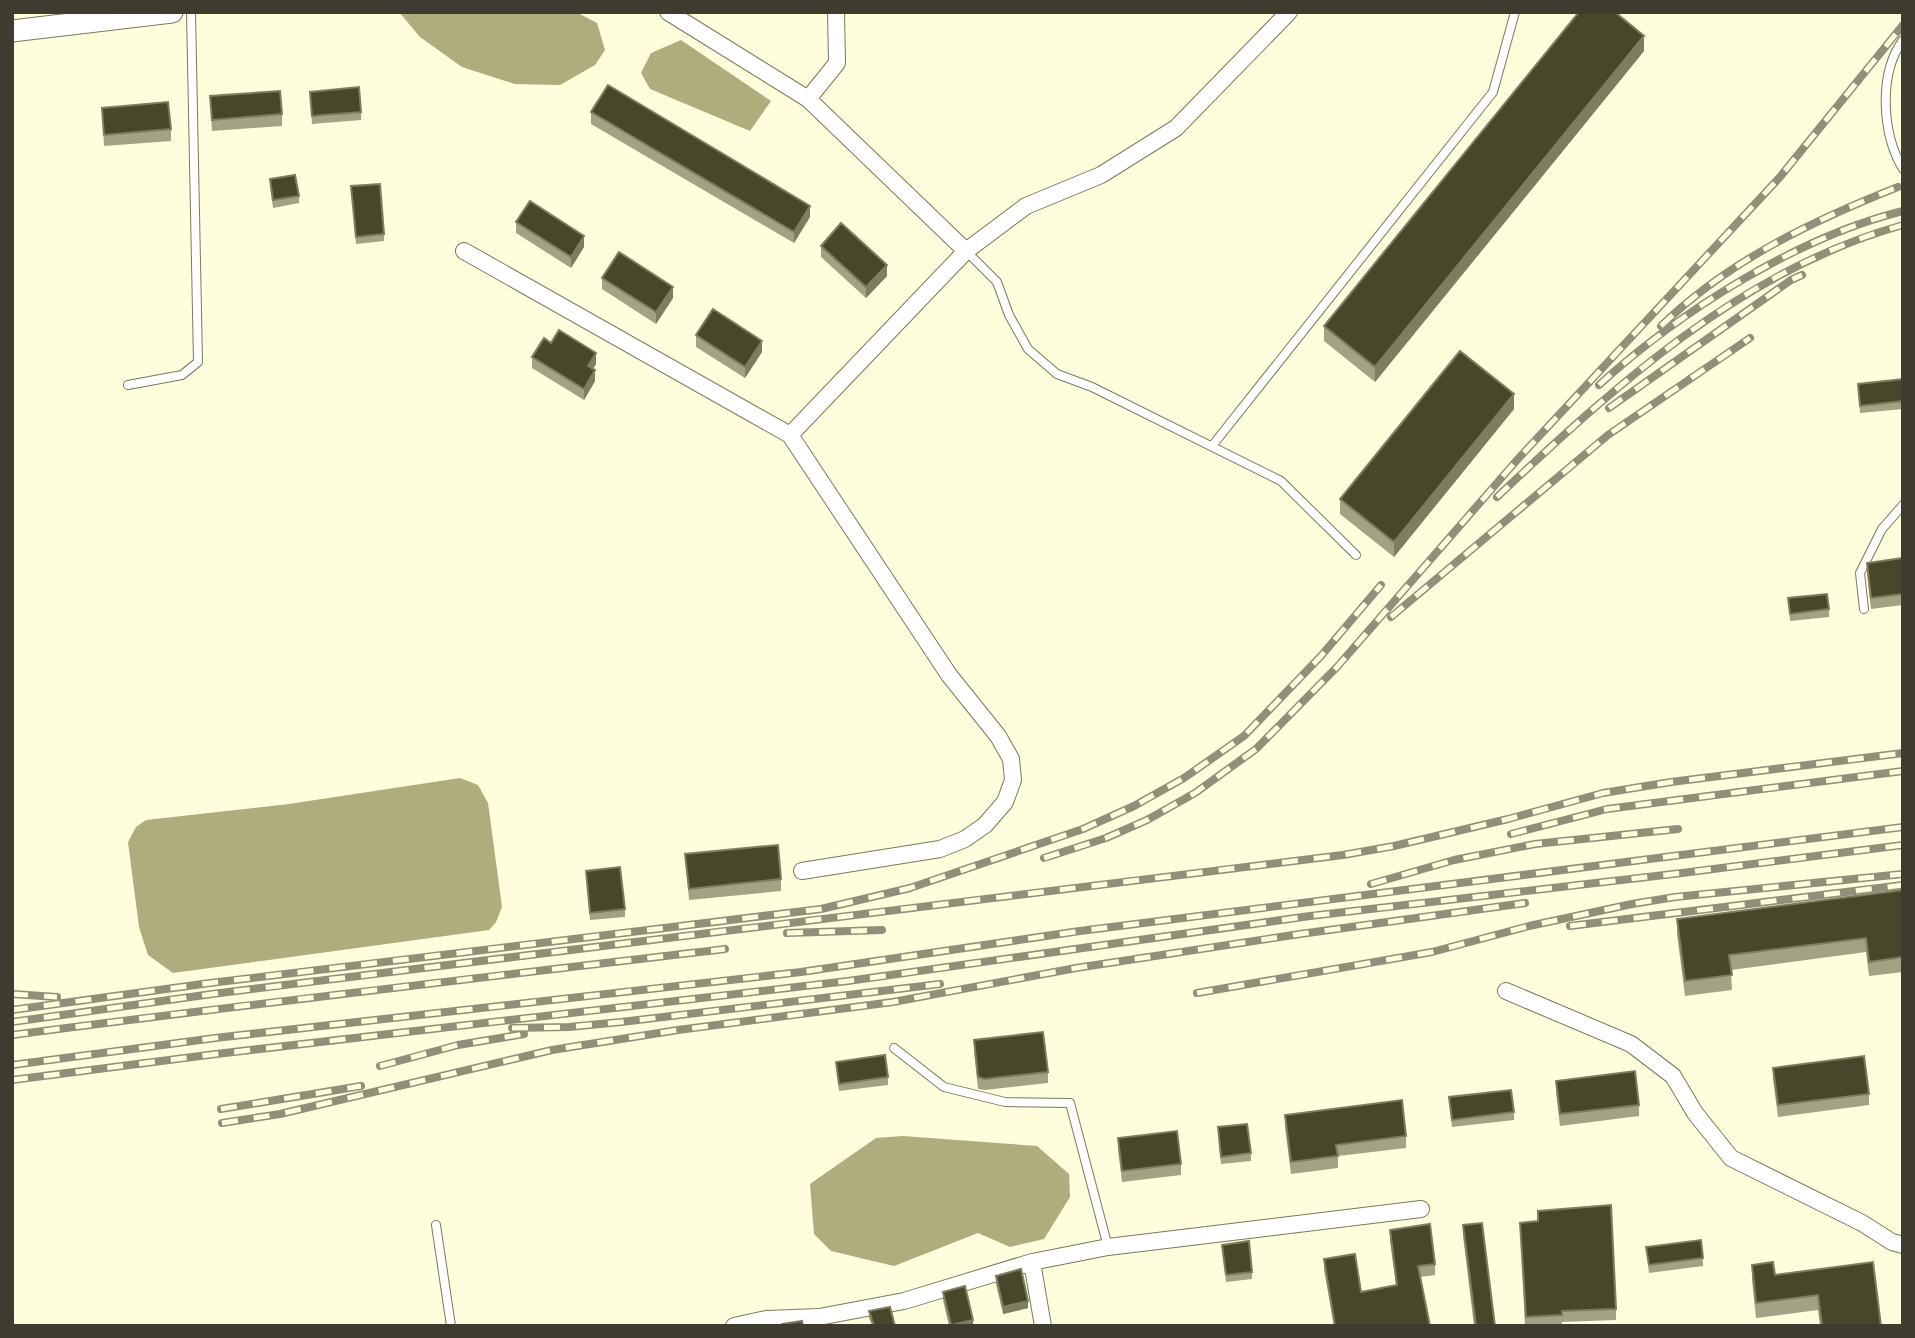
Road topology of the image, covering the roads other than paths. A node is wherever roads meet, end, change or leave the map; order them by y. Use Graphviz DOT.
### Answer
graph roads {
  1 [pos="172,12"];
  2 [pos="191,12"];
  3 [pos="668,12"];
  4 [pos="836,12"];
  5 [pos="1289,12"];
  6 [pos="1515,12"];
  7 [pos="12,31"];
  8 [pos="1903,40"];
  9 [pos="808,99"];
  10 [pos="1903,169"];
  11 [pos="464,251"];
  12 [pos="966,251"];
  13 [pos="128,385"];
  14 [pos="790,435"];
  15 [pos="1212,446"];
  16 [pos="1903,505"];
  17 [pos="1356,555"];
  18 [pos="1864,609"];
  19 [pos="802,871"];
  20 [pos="1506,991"];
  21 [pos="894,1048"];
  22 [pos="1421,1209"];
  23 [pos="436,1225"];
  24 [pos="1903,1245"];
  25 [pos="1108,1247"];
  26 [pos="1032,1262"];
  27 [pos="766,1322"];
  28 [pos="451,1326"];
  29 [pos="734,1326"];
  30 [pos="1044,1326"];
  1 -- 7 [label="street"];
  2 -- 13 [label="lane"];
  3 -- 9 [label="street"];
  4 -- 9 [label="street"];
  5 -- 12 [label="street"];
  6 -- 15 [label="lane"];
  8 -- 10 [label="lane"];
  9 -- 12 [label="street"];
  11 -- 14 [label="street"];
  12 -- 14 [label="street"];
  12 -- 15 [label="lane"];
  14 -- 19 [label="street"];
  15 -- 17 [label="lane"];
  16 -- 18 [label="lane"];
  20 -- 24 [label="street"];
  21 -- 25 [label="lane"];
  22 -- 25 [label="street"];
  23 -- 28 [label="lane"];
  25 -- 26 [label="street"];
  26 -- 27 [label="street"];
  26 -- 30 [label="street"];
  27 -- 29 [label="street"];
}
